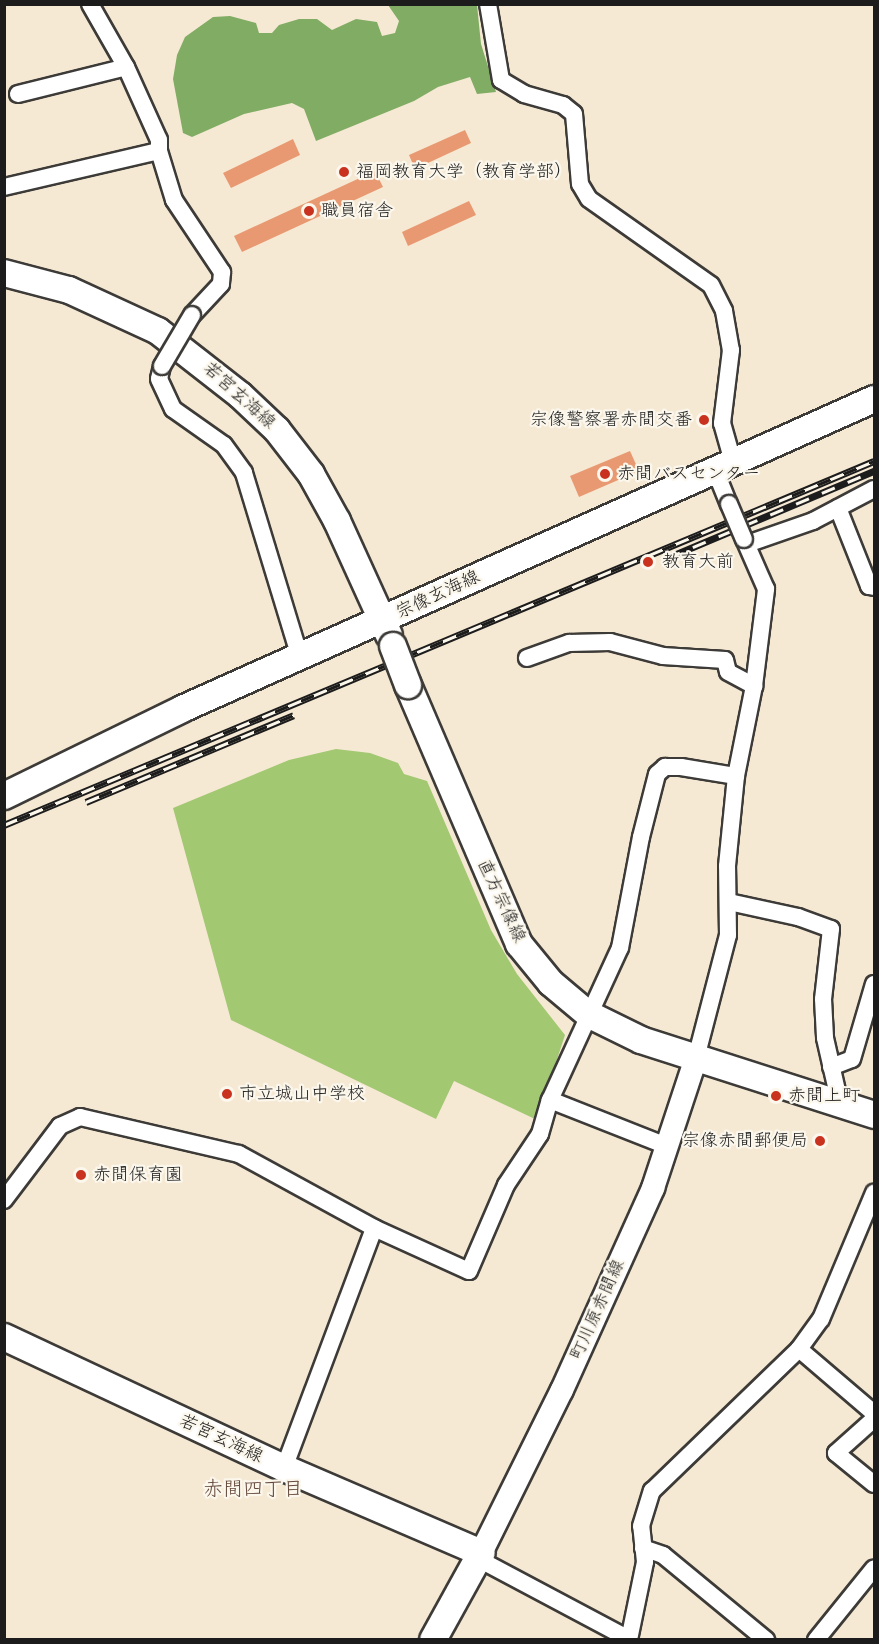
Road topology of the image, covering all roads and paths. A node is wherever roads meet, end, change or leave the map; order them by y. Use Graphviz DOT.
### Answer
graph roads {
  1 [pos="90,4"];
  2 [pos="488,4"];
  3 [pos="126,67"];
  4 [pos="18,94"];
  5 [pos="159,151"];
  6 [pos="4,187"];
  7 [pos="4,273"];
  8 [pos="874,399"];
  9 [pos="724,466"];
  10 [pos="874,489"];
  11 [pos="838,508"];
  12 [pos="746,542"];
  13 [pos="874,587"];
  14 [pos="383,620"];
  15 [pos="300,657"];
  16 [pos="527,658"];
  17 [pos="754,686"];
  18 [pos="736,776"];
  19 [pos="4,796"];
  20 [pos="729,902"];
  21 [pos="874,984"];
  22 [pos="588,1014"];
  23 [pos="696,1058"];
  24 [pos="831,1067"];
  25 [pos="549,1100"];
  26 [pos="840,1104"];
  27 [pos="874,1115"];
  28 [pos="667,1146"];
  29 [pos="874,1193"];
  30 [pos="4,1200"];
  31 [pos="374,1228"];
  32 [pos="4,1337"];
  33 [pos="799,1349"];
  34 [pos="874,1413"];
  35 [pos="874,1419"];
  36 [pos="284,1468"];
  37 [pos="874,1484"];
  38 [pos="643,1548"];
  39 [pos="481,1553"];
  40 [pos="874,1568"];
  41 [pos="433,1640"];
  42 [pos="766,1640"];
  43 [pos="816,1640"];
  1 -- 3 [label="street"];
  2 -- 9 [label="street"];
  3 -- 4 [label="street"];
  3 -- 5 [label="street"];
  5 -- 6 [label="street"];
  5 -- 15 [label="street, bridge"];
  7 -- 14 [label="main road, 若宮玄海線"];
  8 -- 9 [label="main road, 宗像玄海線"];
  9 -- 12 [label="street, bridge"];
  9 -- 14 [label="main road, 宗像玄海線"];
  10 -- 11 [label="street"];
  11 -- 12 [label="street"];
  11 -- 13 [label="street"];
  12 -- 17 [label="street"];
  14 -- 15 [label="main road, 宗像玄海線"];
  14 -- 22 [label="main road, 直方宗像線, bridge"];
  15 -- 19 [label="main road, 宗像玄海線"];
  16 -- 17 [label="street"];
  17 -- 18 [label="street"];
  18 -- 20 [label="street"];
  18 -- 22 [label="street"];
  20 -- 23 [label="street"];
  20 -- 24 [label="street"];
  21 -- 24 [label="street"];
  22 -- 23 [label="main road, 直方宗像線"];
  22 -- 25 [label="street"];
  23 -- 26 [label="main road, 直方宗像線"];
  23 -- 28 [label="main road, 町川原赤間線"];
  24 -- 26 [label="street"];
  25 -- 28 [label="street"];
  25 -- 31 [label="street"];
  26 -- 27 [label="main road, 直方宗像線"];
  28 -- 39 [label="main road, 町川原赤間線"];
  29 -- 33 [label="street"];
  30 -- 31 [label="street"];
  31 -- 36 [label="street"];
  32 -- 36 [label="main road, 若宮玄海線"];
  33 -- 34 [label="street"];
  33 -- 38 [label="street"];
  35 -- 37 [label="street"];
  36 -- 39 [label="main road, 若宮玄海線"];
  38 -- 39 [label="street"];
  38 -- 42 [label="street"];
  39 -- 41 [label="main road"];
  40 -- 43 [label="street"];
}
